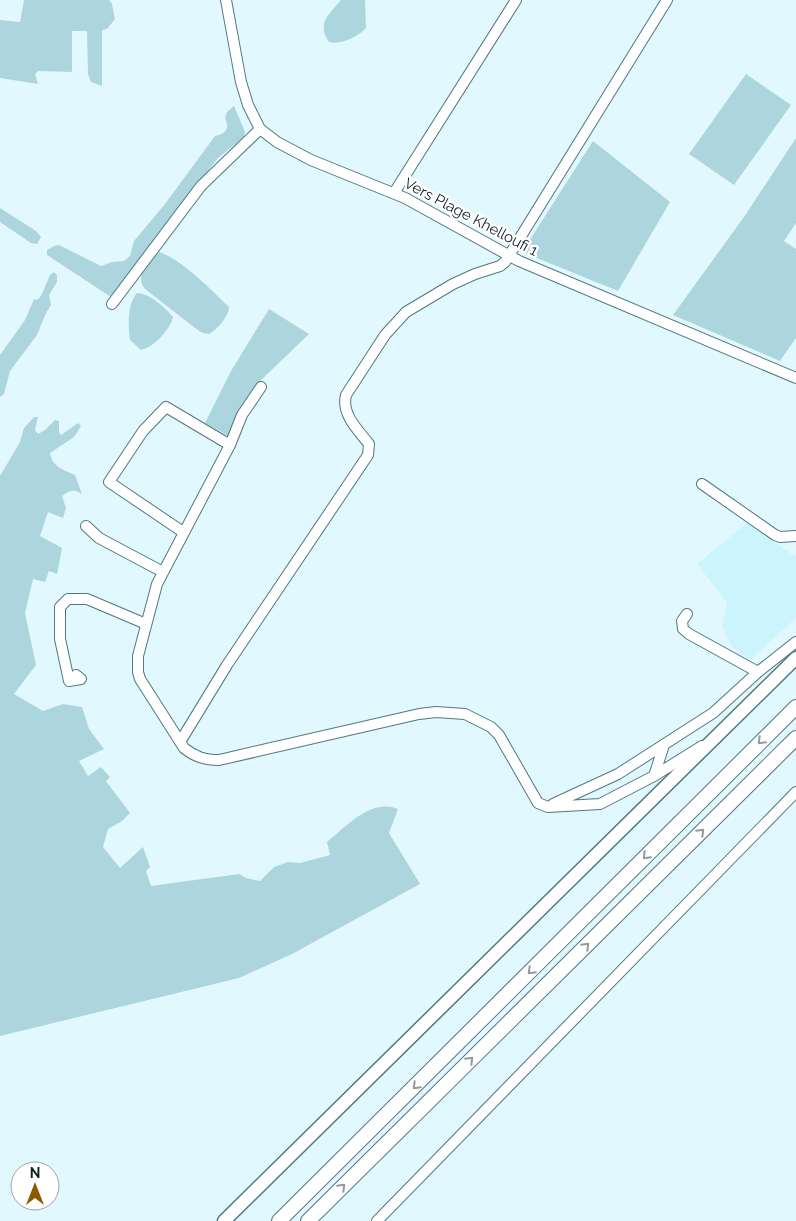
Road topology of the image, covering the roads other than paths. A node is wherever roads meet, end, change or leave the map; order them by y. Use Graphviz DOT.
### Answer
graph roads {
  1 [pos="226,0"];
  2 [pos="516,0"];
  3 [pos="667,0"];
  4 [pos="260,129"];
  5 [pos="394,193"];
  6 [pos="508,256"];
  7 [pos="112,304"];
  8 [pos="796,378"];
  9 [pos="261,387"];
  10 [pos="230,445"];
  11 [pos="702,484"];
  12 [pos="86,526"];
  13 [pos="183,532"];
  14 [pos="796,536"];
  15 [pos="163,572"];
  16 [pos="687,614"];
  17 [pos="146,624"];
  18 [pos="796,642"];
  19 [pos="796,658"];
  20 [pos="758,672"];
  21 [pos="76,675"];
  22 [pos="796,707"];
  23 [pos="718,736"];
  24 [pos="796,738"];
  25 [pos="180,742"];
  26 [pos="664,745"];
  27 [pos="654,776"];
  28 [pos="796,792"];
  29 [pos="548,807"];
  30 [pos="224,1221"];
  31 [pos="279,1221"];
  32 [pos="308,1221"];
  33 [pos="377,1221"];
  1 -- 4 [label="street, Vers Plage Khelloufi 1"];
  2 -- 5 [label="street"];
  3 -- 6 [label="street"];
  4 -- 5 [label="street, Vers Plage Khelloufi 1"];
  4 -- 7 [label="street"];
  5 -- 6 [label="street, Vers Plage Khelloufi 1"];
  6 -- 8 [label="street, Vers Plage Khelloufi 1"];
  6 -- 25 [label="street"];
  9 -- 10 [label="street"];
  10 -- 13 [label="street"];
  10 -- 13 [label="street"];
  11 -- 14 [label="street"];
  12 -- 15 [label="street"];
  13 -- 15 [label="street"];
  15 -- 17 [label="street"];
  16 -- 20 [label="street"];
  17 -- 21 [label="street"];
  17 -- 25 [label="street"];
  18 -- 20 [label="street"];
  19 -- 23 [label="main road"];
  20 -- 26 [label="street"];
  22 -- 31 [label="highway, one-way"];
  23 -- 27 [label="street"];
  23 -- 30 [label="main road"];
  32 -- 24 [label="highway, one-way"];
  25 -- 29 [label="street"];
  26 -- 27 [label="street"];
  26 -- 29 [label="street"];
  27 -- 29 [label="street"];
  28 -- 33 [label="street"];
}
